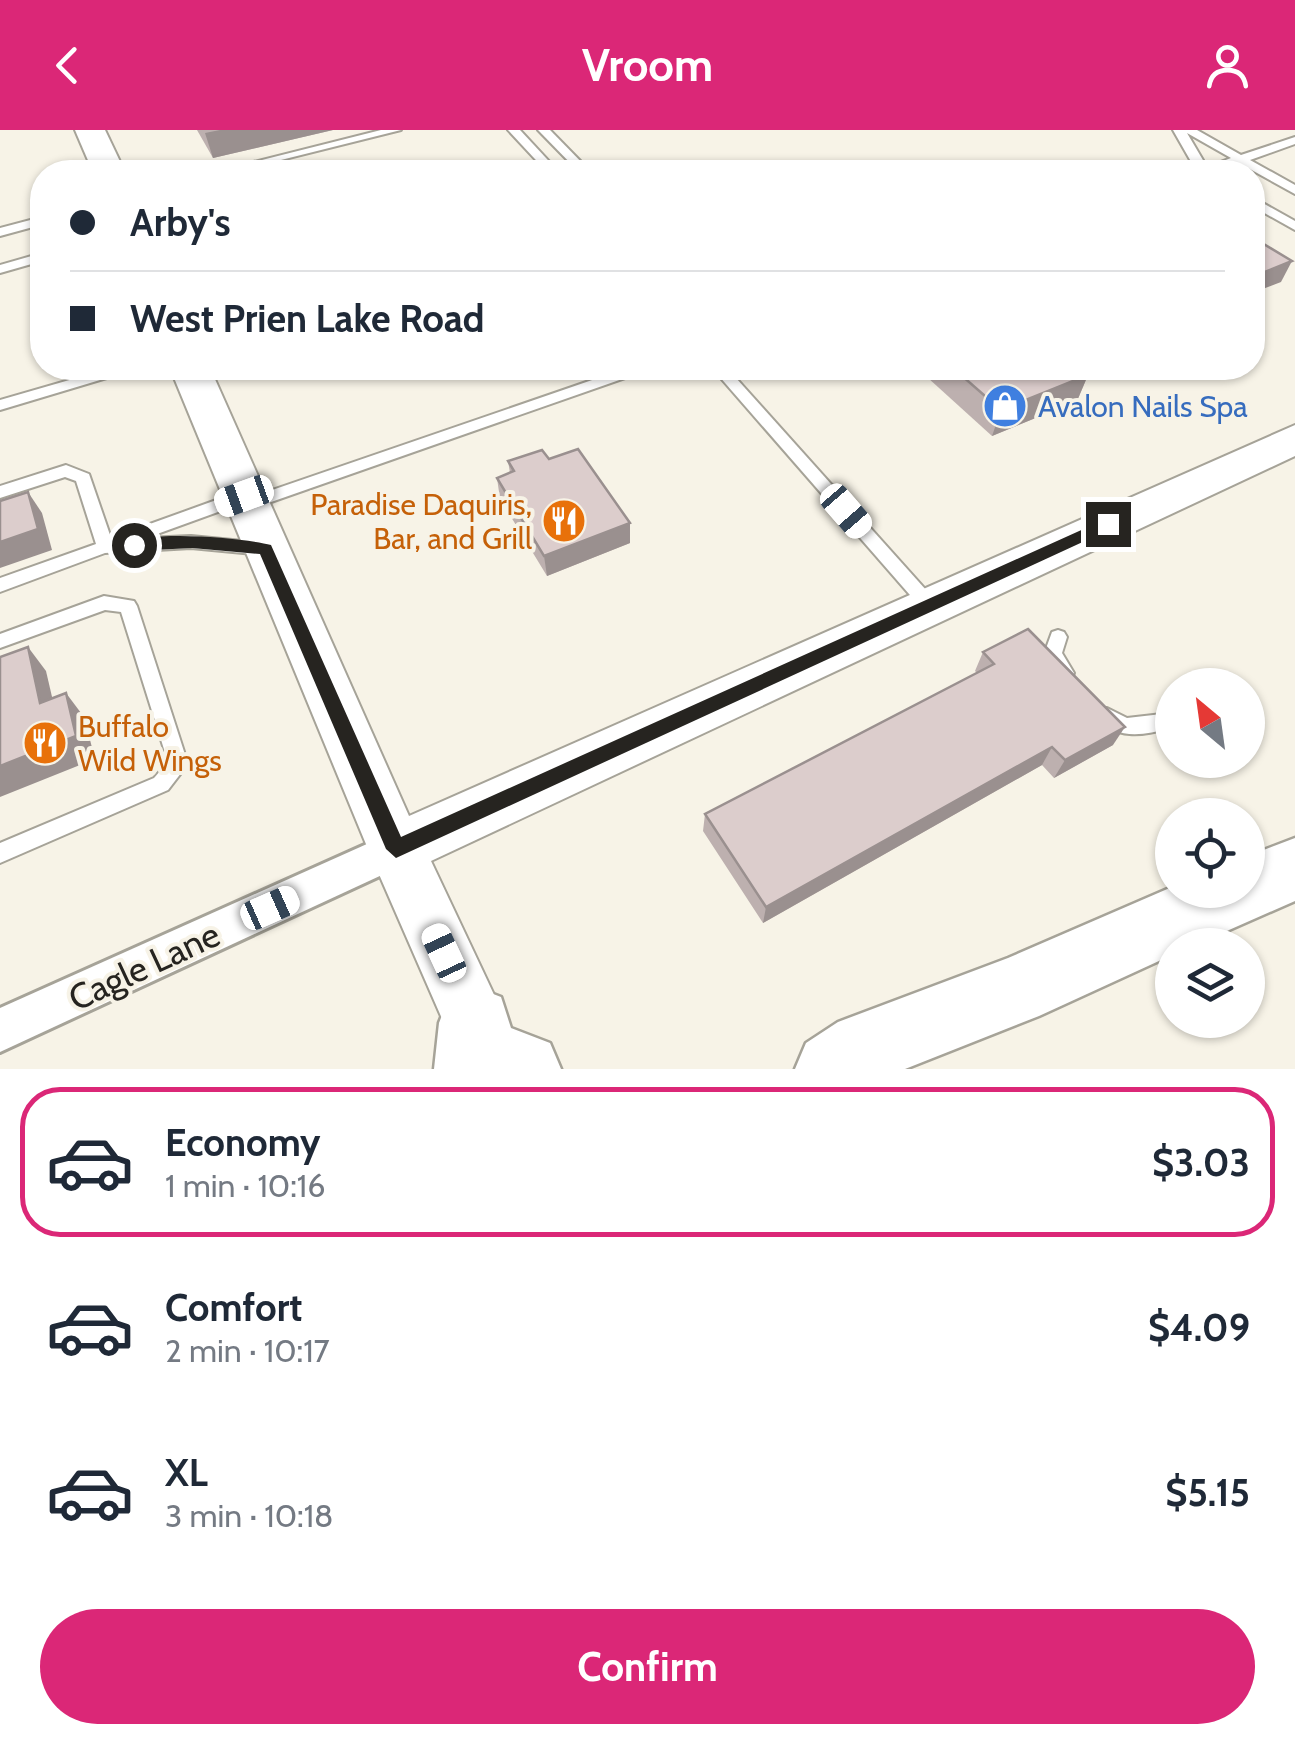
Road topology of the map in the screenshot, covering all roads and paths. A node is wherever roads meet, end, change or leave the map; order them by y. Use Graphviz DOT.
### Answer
graph roads {
  1 [pos="90,130"];
  2 [pos="395,130"];
  3 [pos="514,130"];
  4 [pos="544,130"];
  5 [pos="1178,130"];
  6 [pos="1190,130"];
  7 [pos="1295,140"];
  8 [pos="1241,159"];
  9 [pos="104,160"];
  10 [pos="270,160"];
  11 [pos="542,160"];
  12 [pos="573,160"];
  13 [pos="1197,160"];
  14 [pos="1238,160"];
  15 [pos="1265,173"];
  16 [pos="1295,190"];
  17 [pos="1265,209"];
  18 [pos="30,224"];
  19 [pos="1295,226"];
  20 [pos="0,232"];
  21 [pos="30,260"];
  22 [pos="0,269"];
  23 [pos="68,380"];
  24 [pos="195,380"];
  25 [pos="604,380"];
  26 [pos="730,380"];
  27 [pos="0,405"];
  28 [pos="1295,438"];
  29 [pos="0,492"];
  30 [pos="246,500"];
  31 [pos="105,546"];
  32 [pos="266,549"];
  33 [pos="0,585"];
  34 [pos="929,605"];
  35 [pos="1058,637"];
  36 [pos="0,641"];
  37 [pos="1155,723"];
  38 [pos="396,849"];
  39 [pos="0,852"];
  40 [pos="1295,869"];
  41 [pos="1265,881"];
  42 [pos="1202,908"];
  43 [pos="0,1030"];
  44 [pos="492,1058"];
  45 [pos="835,1062"];
  1 -- 9 [label="street"];
  2 -- 10 [label="lane"];
  3 -- 11 [label="lane"];
  4 -- 12 [label="lane"];
  5 -- 13 [label="lane"];
  6 -- 8 [label="lane"];
  7 -- 8 [label="lane"];
  8 -- 14 [label="lane"];
  15 -- 16 [label="lane"];
  17 -- 19 [label="lane"];
  18 -- 20 [label="lane"];
  21 -- 22 [label="lane"];
  23 -- 27 [label="lane"];
  24 -- 30 [label="street"];
  25 -- 30 [label="lane"];
  26 -- 34 [label="lane"];
  28 -- 34 [label="street"];
  29 -- 31 [label="lane"];
  30 -- 31 [label="lane"];
  30 -- 32 [label="street"];
  31 -- 32 [label="lane"];
  31 -- 33 [label="lane"];
  32 -- 38 [label="street"];
  34 -- 38 [label="street"];
  35 -- 37 [label="lane"];
  36 -- 39 [label="lane"];
  38 -- 43 [label="street, Cagle Lane"];
  38 -- 44 [label="street"];
  40 -- 41 [label="highway"];
  42 -- 45 [label="highway"];
}
